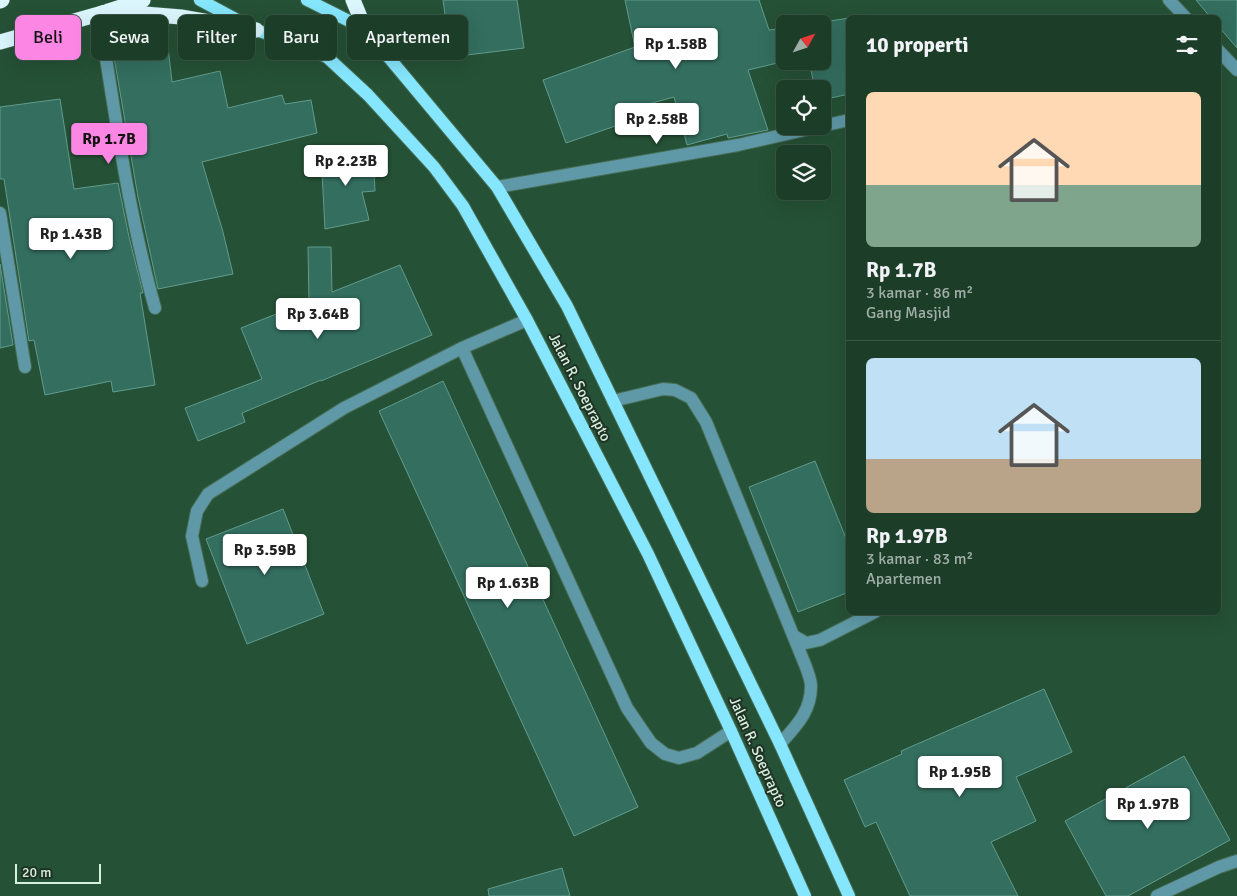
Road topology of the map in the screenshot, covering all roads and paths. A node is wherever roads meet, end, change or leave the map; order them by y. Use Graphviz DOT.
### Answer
graph roads {
  1 [pos="143,0"];
  2 [pos="200,0"];
  3 [pos="307,0"];
  4 [pos="353,0"];
  5 [pos="1169,0"];
  6 [pos="103,13"];
  7 [pos="359,15"];
  8 [pos="1183,15"];
  9 [pos="347,20"];
  10 [pos="256,30"];
  11 [pos="0,42"];
  12 [pos="1221,53"];
  13 [pos="391,60"];
  14 [pos="1237,70"];
  15 [pos="846,121"];
  16 [pos="831,124"];
  17 [pos="782,135"];
  18 [pos="497,187"];
  19 [pos="0,213"];
  20 [pos="155,308"];
  21 [pos="527,320"];
  22 [pos="462,348"];
  23 [pos="25,367"];
  24 [pos="613,401"];
  25 [pos="202,581"];
  26 [pos="869,615"];
  27 [pos="794,636"];
  28 [pos="731,732"];
  29 [pos="780,744"];
  30 [pos="1237,861"];
  31 [pos="805,896"];
  32 [pos="849,896"];
  33 [pos="1157,896"];
  1 -- 6 [label="highway"];
  2 -- 10 [label="main road, Jalan R. Soeprapto"];
  3 -- 9 [label="main road, Jalan R. Soeprapto"];
  4 -- 7 [label="highway"];
  5 -- 8 [label="street"];
  6 -- 10 [label="highway"];
  6 -- 11 [label="highway"];
  6 -- 20 [label="street"];
  10 -- 21 [label="main road, Jalan R. Soeprapto"];
  12 -- 14 [label="street"];
  13 -- 18 [label="main road, Jalan R. Soeprapto"];
  15 -- 16 [label="street"];
  17 -- 18 [label="street"];
  18 -- 24 [label="main road, Jalan R. Soeprapto"];
  19 -- 23 [label="street"];
  21 -- 22 [label="street"];
  21 -- 28 [label="main road, Jalan R. Soeprapto"];
  22 -- 25 [label="street"];
  22 -- 28 [label="street"];
  24 -- 27 [label="street"];
  24 -- 29 [label="main road, Jalan R. Soeprapto"];
  26 -- 27 [label="street"];
  27 -- 29 [label="street"];
  28 -- 31 [label="main road, Jalan R. Soeprapto"];
  29 -- 32 [label="main road, Jalan R. Soeprapto"];
  30 -- 33 [label="street"];
}
